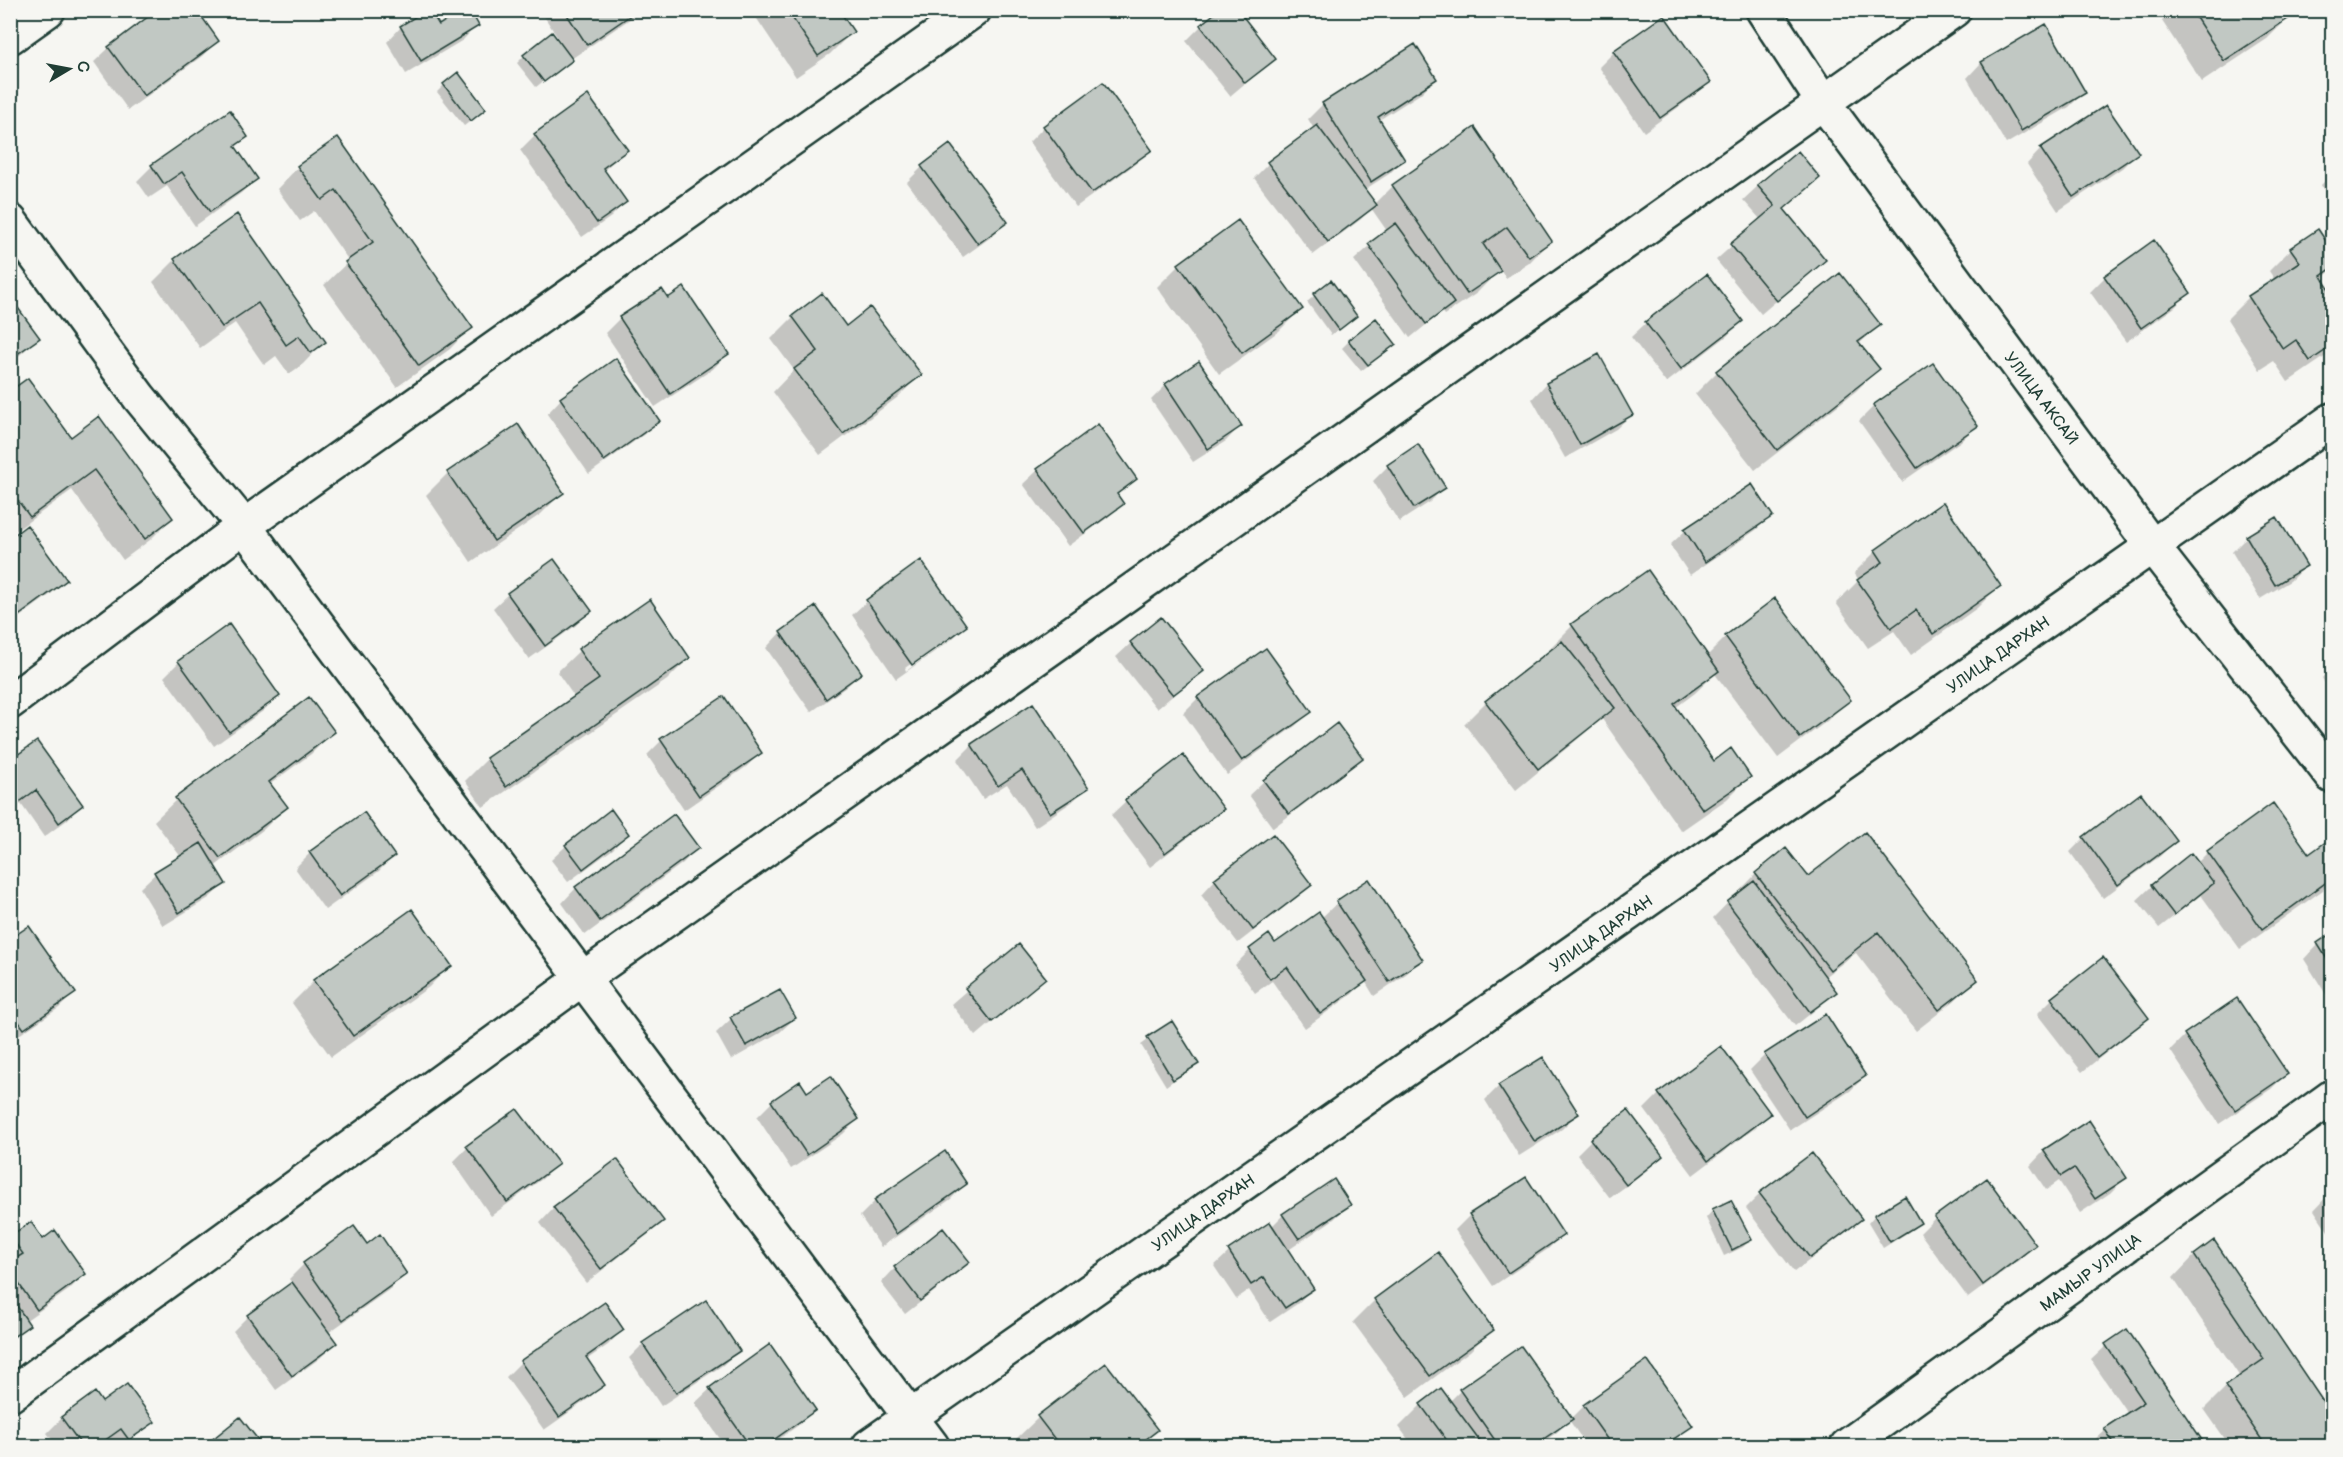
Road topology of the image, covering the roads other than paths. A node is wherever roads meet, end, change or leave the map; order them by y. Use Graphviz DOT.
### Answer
graph roads {
  1 [pos="48,10"];
  2 [pos="974,10"];
  3 [pos="1763,10"];
  4 [pos="1954,10"];
  5 [pos="10,37"];
  6 [pos="1823,102"];
  7 [pos="10,221"];
  8 [pos="2332,420"];
  9 [pos="244,526"];
  10 [pos="2152,546"];
  11 [pos="10,702"];
  12 [pos="2332,776"];
  13 [pos="582,979"];
  14 [pos="2332,1098"];
  15 [pos="10,1395"];
  16 [pos="910,1417"];
  17 [pos="869,1446"];
  18 [pos="932,1446"];
  19 [pos="1847,1446"];
  1 -- 5 [label="street"];
  2 -- 9 [label="street"];
  3 -- 6 [label="street, УЛИЦА АКСАЙ"];
  4 -- 6 [label="street"];
  6 -- 10 [label="street, УЛИЦА АКСАЙ"];
  6 -- 13 [label="street"];
  7 -- 9 [label="street"];
  8 -- 10 [label="street, УЛИЦА ДАРХАН"];
  9 -- 11 [label="street"];
  9 -- 13 [label="street"];
  10 -- 12 [label="street, УЛИЦА АКСАЙ"];
  10 -- 16 [label="street, УЛИЦА ДАРХАН"];
  13 -- 15 [label="street"];
  13 -- 16 [label="street"];
  14 -- 19 [label="street, МАМЫР УЛИЦА"];
  16 -- 17 [label="street, УЛИЦА ДАРХАН"];
  16 -- 18 [label="street"];
}
